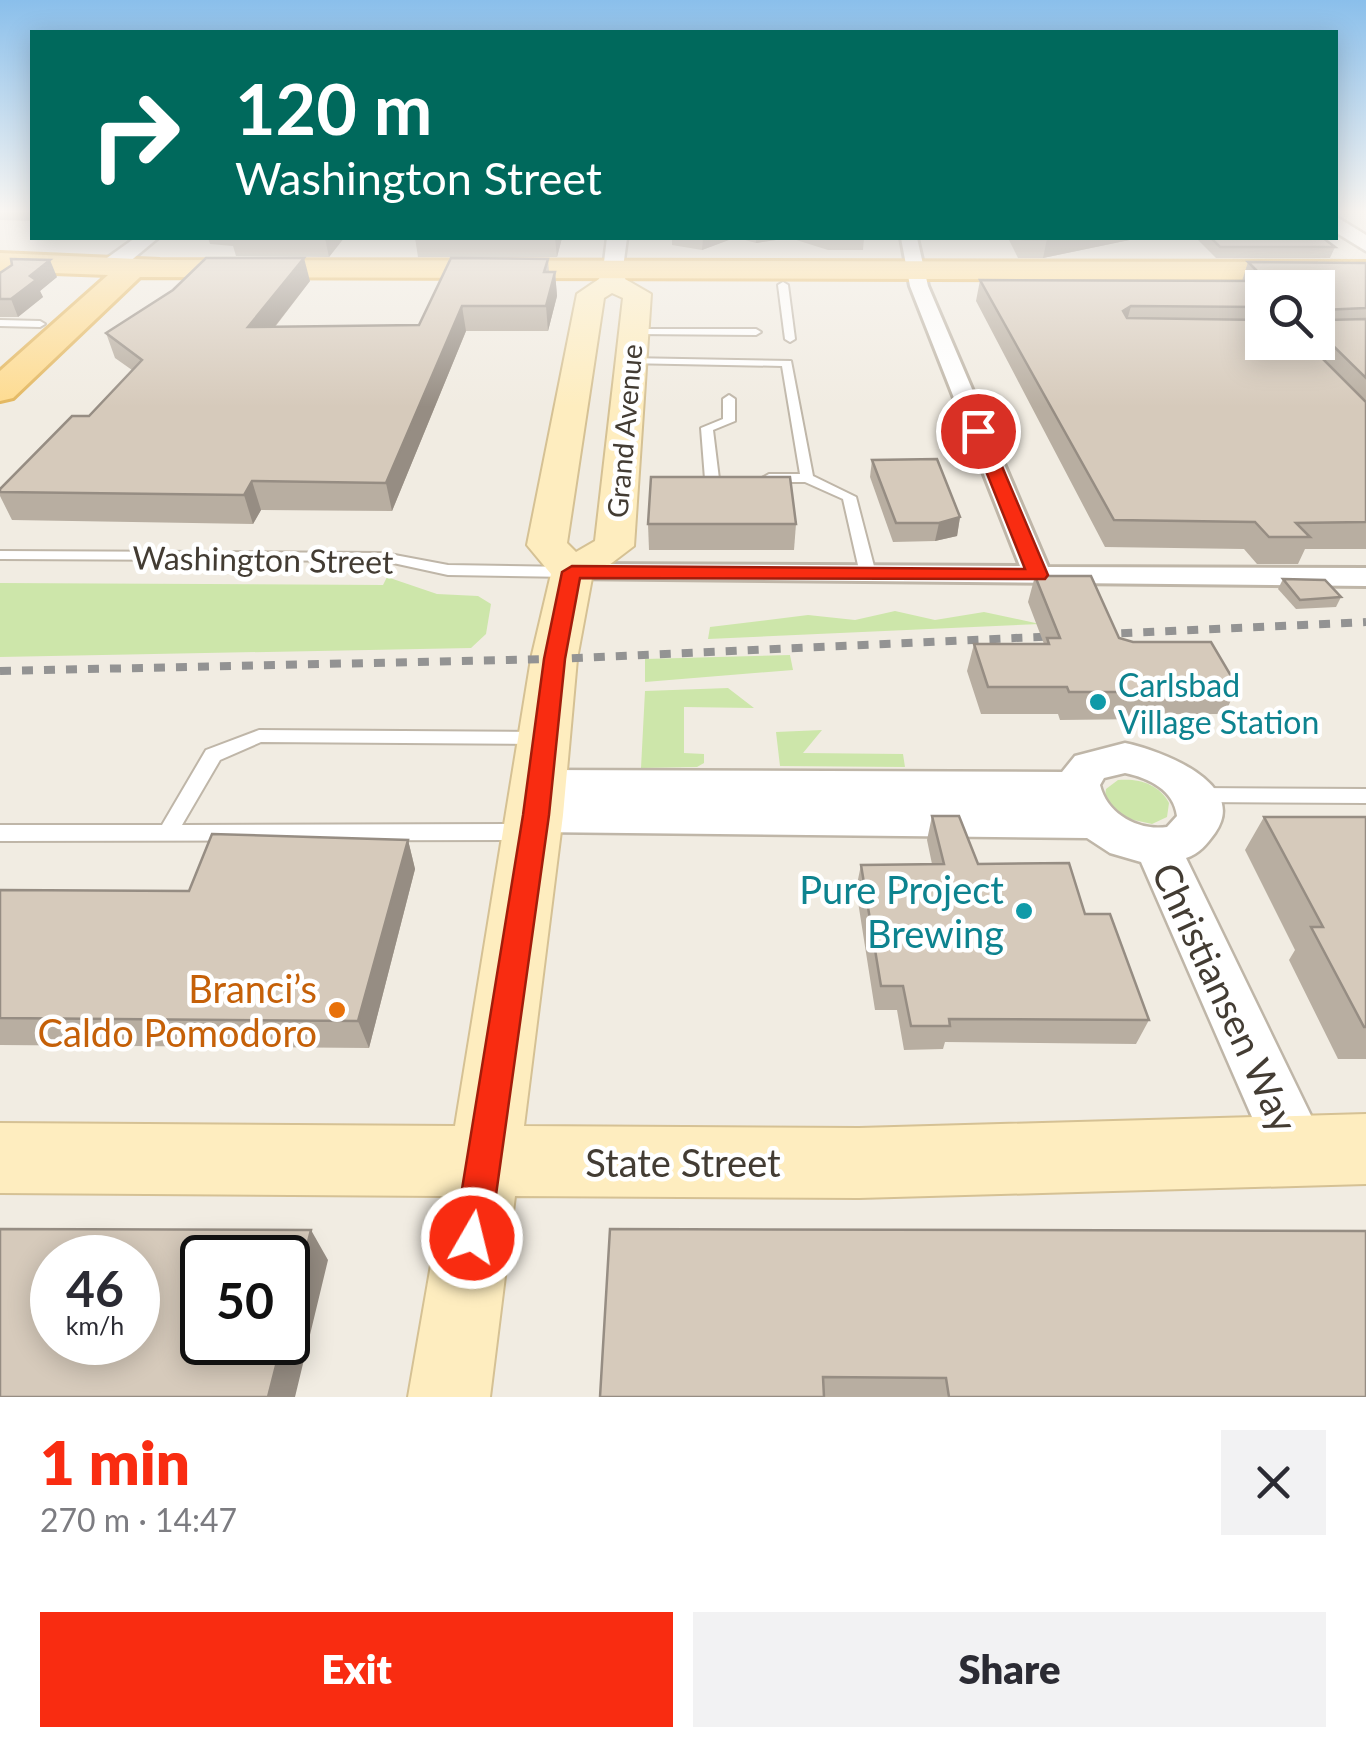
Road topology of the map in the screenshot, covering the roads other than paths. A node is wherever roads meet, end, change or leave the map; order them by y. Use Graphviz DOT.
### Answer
graph roads {
  1 [pos="51,276"];
  2 [pos="110,276"];
  3 [pos="111,276"];
  4 [pos="478,276"];
  5 [pos="1098,276"];
  6 [pos="612,277"];
  7 [pos="0,278"];
  8 [pos="918,279"];
  9 [pos="783,285"];
  10 [pos="1366,286"];
  11 [pos="0,323"];
  12 [pos="40,324"];
  13 [pos="756,332"];
  14 [pos="790,338"];
  15 [pos="631,346"];
  16 [pos="0,355"];
  17 [pos="0,390"];
  18 [pos="729,400"];
  19 [pos="750,478"];
  20 [pos="807,478"];
  21 [pos="690,479"];
  22 [pos="712,479"];
  23 [pos="731,479"];
  24 [pos="0,555"];
  25 [pos="572,572"];
  26 [pos="868,574"];
  27 [pos="1038,575"];
  28 [pos="1366,576"];
  29 [pos="538,793"];
  30 [pos="1194,795"];
  31 [pos="1366,796"];
  32 [pos="1085,804"];
  33 [pos="0,832"];
  34 [pos="168,832"];
  35 [pos="1157,846"];
  36 [pos="1296,1149"];
  37 [pos="1366,1150"];
  38 [pos="0,1158"];
  39 [pos="483,1161"];
  40 [pos="449,1397"];
  1 -- 7 [label="main road"];
  2 -- 12 [label="main road"];
  3 -- 17 [label="main road"];
  4 -- 6 [label="main road"];
  5 -- 8 [label="main road"];
  6 -- 8 [label="main road"];
  6 -- 9 [label="main road"];
  6 -- 15 [label="main road, Grand Avenue"];
  6 -- 25 [label="main road, Grand Avenue"];
  8 -- 9 [label="main road"];
  8 -- 10 [label="main road"];
  8 -- 27 [label="street"];
  9 -- 14 [label="lane"];
  11 -- 12 [label="lane"];
  12 -- 16 [label="main road"];
  13 -- 15 [label="lane"];
  15 -- 20 [label="lane"];
  15 -- 25 [label="main road, Grand Avenue"];
  18 -- 22 [label="lane"];
  19 -- 20 [label="lane"];
  20 -- 26 [label="lane"];
  21 -- 22 [label="lane"];
  22 -- 23 [label="lane"];
  24 -- 25 [label="lane, Washington Street"];
  25 -- 26 [label="street, Washington Street"];
  25 -- 29 [label="main road"];
  26 -- 27 [label="street, Washington Street"];
  27 -- 28 [label="street, Washington Street"];
  29 -- 32 [label="street"];
  29 -- 34 [label="lane"];
  29 -- 34 [label="lane"];
  29 -- 39 [label="main road"];
  30 -- 31 [label="lane"];
  30 -- 32 [label="street"];
  30 -- 35 [label="street"];
  32 -- 35 [label="street"];
  33 -- 34 [label="lane"];
  35 -- 36 [label="street, Christiansen Way"];
  36 -- 37 [label="main road, State Street"];
  36 -- 39 [label="main road, State Street"];
  38 -- 39 [label="main road, State Street"];
  39 -- 40 [label="main road"];
}
